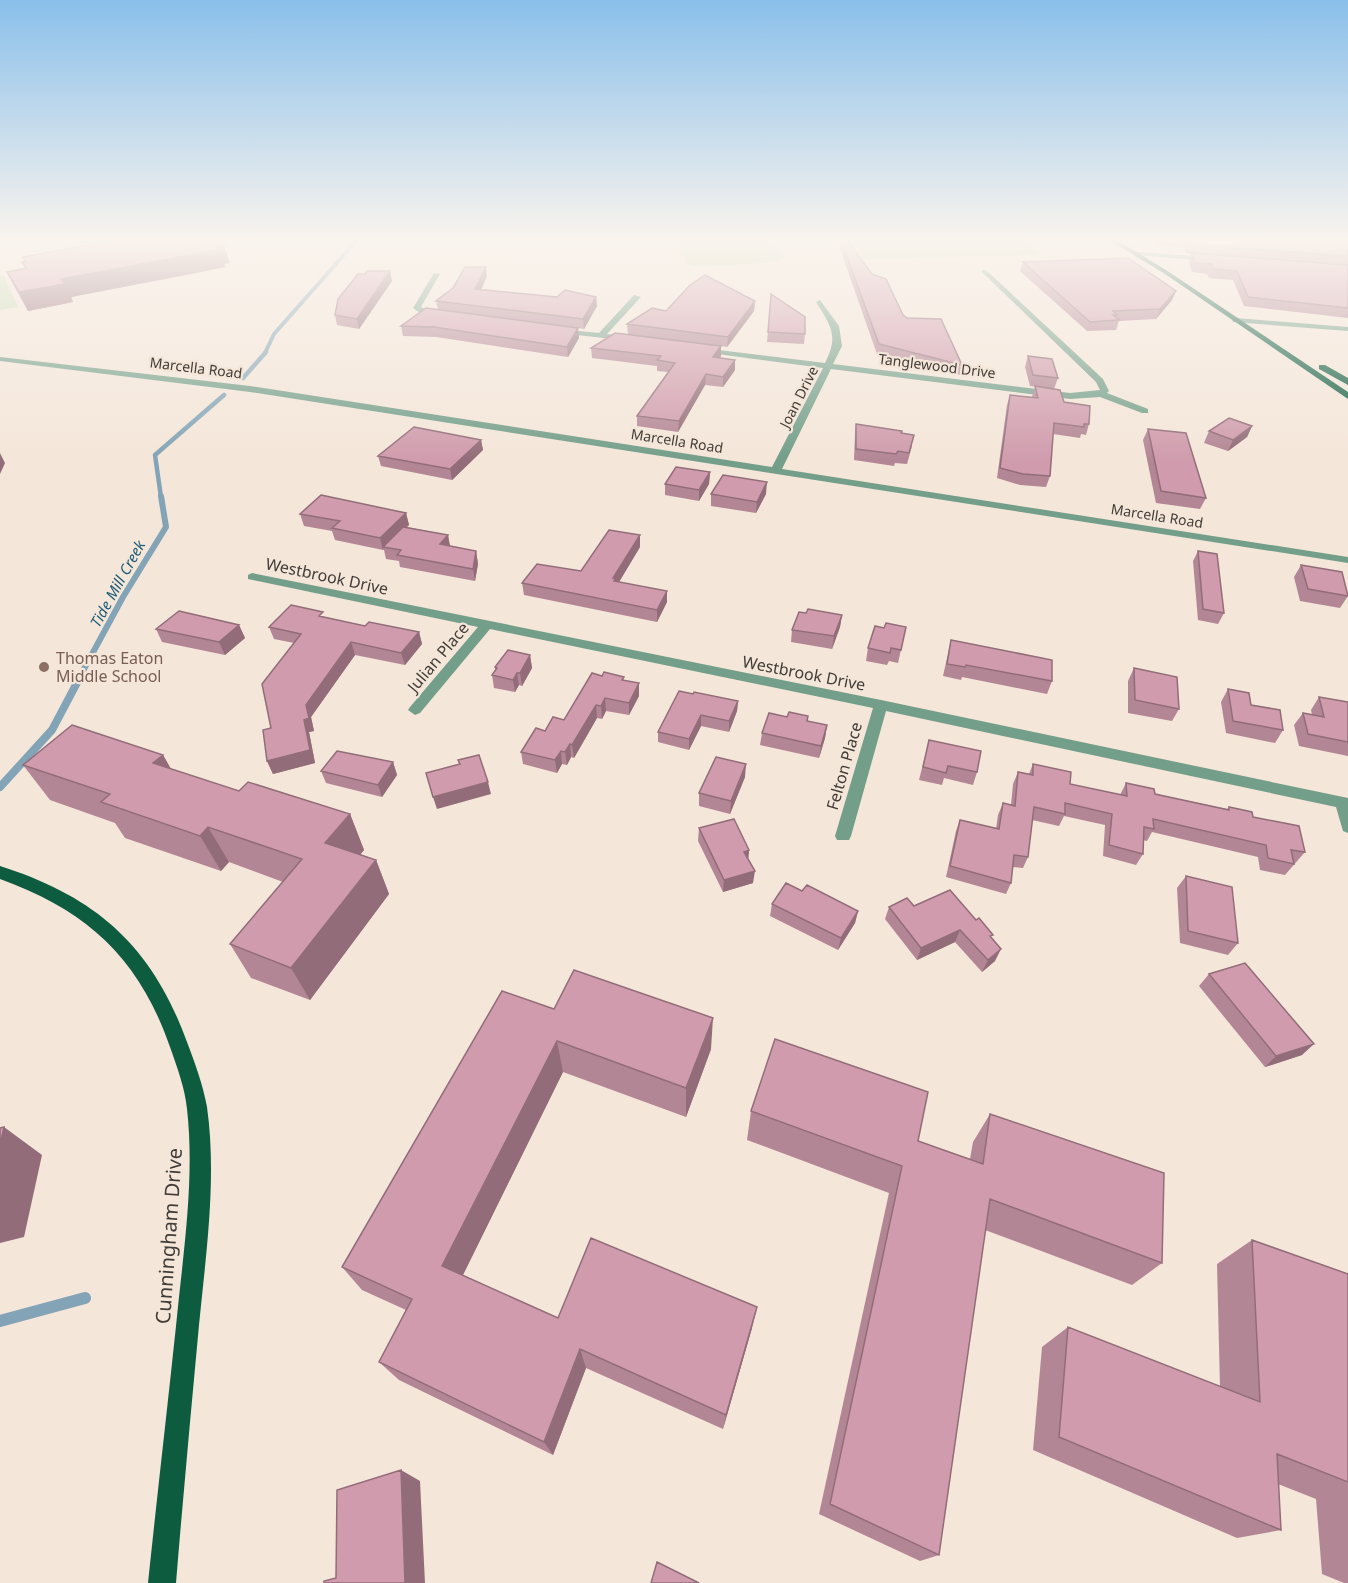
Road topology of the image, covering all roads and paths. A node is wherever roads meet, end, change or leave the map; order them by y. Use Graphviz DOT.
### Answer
graph roads {
  1 [pos="426,313"];
  2 [pos="622,313"];
  3 [pos="827,313"];
  4 [pos="1028,313"];
  5 [pos="1225,313"];
  6 [pos="1240,313"];
  7 [pos="451,317"];
  8 [pos="1249,319"];
  9 [pos="1236,320"];
  10 [pos="1348,328"];
  11 [pos="555,330"];
  12 [pos="601,336"];
  13 [pos="635,340"];
  14 [pos="692,348"];
  15 [pos="0,359"];
  16 [pos="829,367"];
  17 [pos="1348,382"];
  18 [pos="1101,394"];
  19 [pos="1348,396"];
  20 [pos="1145,411"];
  21 [pos="776,471"];
  22 [pos="1348,560"];
  23 [pos="252,578"];
  24 [pos="486,626"];
  25 [pos="881,705"];
  26 [pos="415,710"];
  27 [pos="1345,803"];
  28 [pos="1348,827"];
  29 [pos="843,836"];
  30 [pos="0,872"];
  31 [pos="162,1583"];
  1 -- 7 [label="street"];
  2 -- 12 [label="street"];
  3 -- 16 [label="street, Joan Drive"];
  4 -- 18 [label="street"];
  5 -- 9 [label="main road"];
  6 -- 8 [label="main road"];
  8 -- 9 [label="street"];
  8 -- 10 [label="street"];
  8 -- 17 [label="main road"];
  9 -- 19 [label="main road"];
  11 -- 12 [label="street"];
  12 -- 13 [label="street"];
  14 -- 16 [label="street, Tanglewood Drive"];
  15 -- 21 [label="street, Marcella Road"];
  16 -- 18 [label="street, Tanglewood Drive"];
  16 -- 21 [label="street, Joan Drive"];
  18 -- 20 [label="street, Tanglewood Drive"];
  21 -- 22 [label="street, Marcella Road"];
  23 -- 24 [label="street, Westbrook Drive"];
  24 -- 25 [label="street, Westbrook Drive"];
  24 -- 26 [label="street, Julian Place"];
  25 -- 27 [label="street, Westbrook Drive"];
  25 -- 29 [label="street, Felton Place"];
  27 -- 28 [label="street"];
  30 -- 31 [label="main road, Cunningham Drive"];
}
